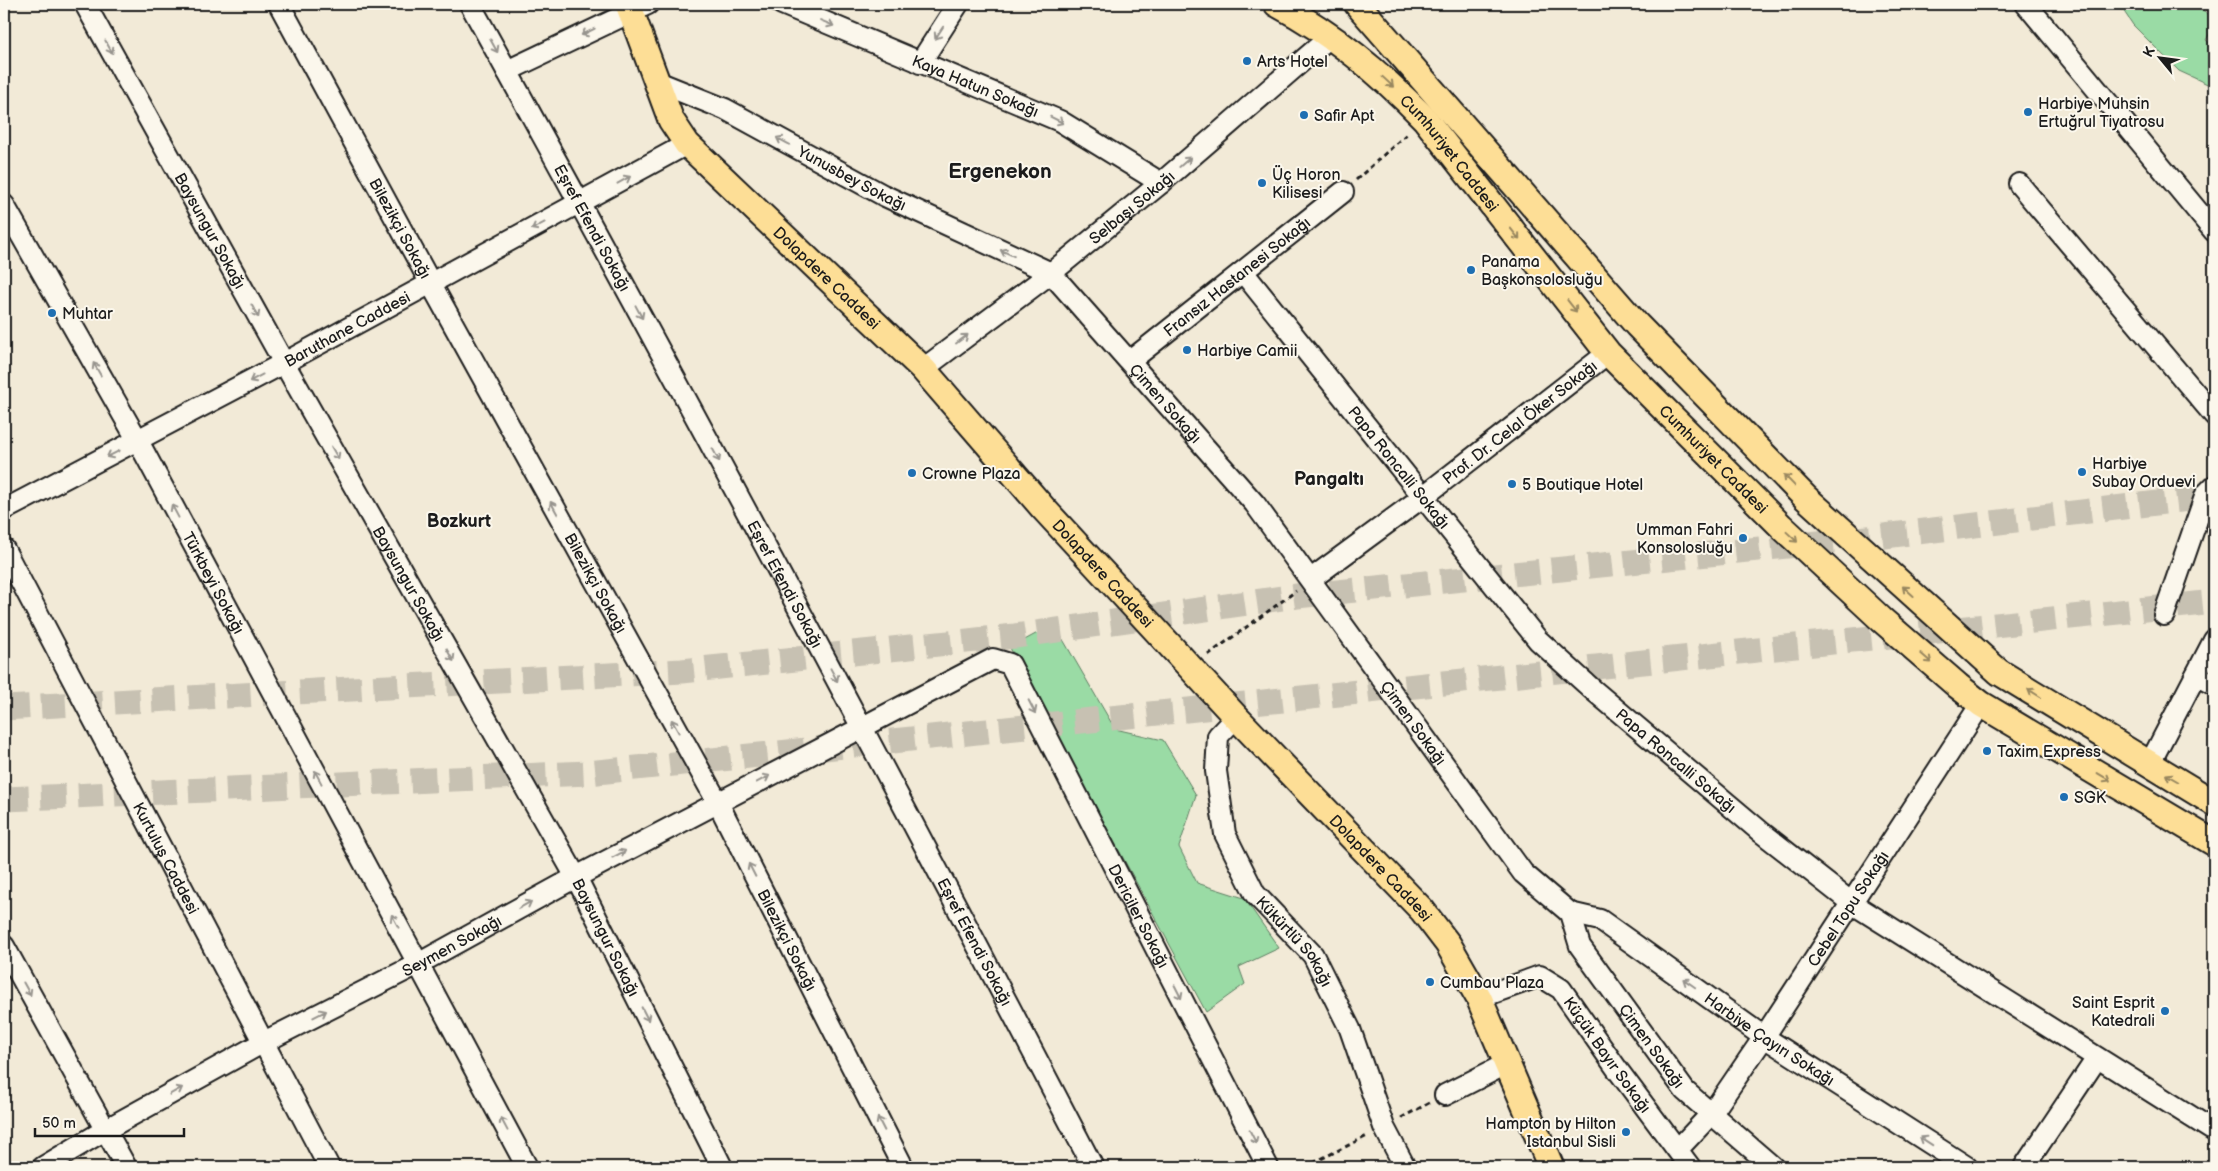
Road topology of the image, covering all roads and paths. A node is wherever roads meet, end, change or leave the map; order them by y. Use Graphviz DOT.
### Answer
graph roads {
  1 [pos="86,4"];
  2 [pos="278,4"];
  3 [pos="470,4"];
  4 [pos="782,4"];
  5 [pos="958,4"];
  6 [pos="1277,4"];
  7 [pos="1309,4"];
  8 [pos="1357,4"];
  9 [pos="2026,4"];
  10 [pos="636,6"];
  11 [pos="1331,36"];
  12 [pos="920,63"];
  13 [pos="508,72"];
  14 [pos="655,81"];
  15 [pos="1432,91"];
  16 [pos="1425,119"];
  17 [pos="687,144"];
  18 [pos="1161,183"];
  19 [pos="2019,184"];
  20 [pos="1343,192"];
  21 [pos="581,203"];
  22 [pos="4,205"];
  23 [pos="2214,230"];
  24 [pos="1243,272"];
  25 [pos="1051,273"];
  26 [pos="431,284"];
  27 [pos="1608,353"];
  28 [pos="1130,361"];
  29 [pos="284,363"];
  30 [pos="922,368"];
  31 [pos="2214,415"];
  32 [pos="138,441"];
  33 [pos="2214,486"];
  34 [pos="1424,496"];
  35 [pos="4,510"];
  36 [pos="4,549"];
  37 [pos="1311,579"];
  38 [pos="2164,615"];
  39 [pos="2214,640"];
  40 [pos="1191,668"];
  41 [pos="2196,675"];
  42 [pos="2214,686"];
  43 [pos="1982,704"];
  44 [pos="1236,717"];
  45 [pos="862,727"];
  46 [pos="2149,765"];
  47 [pos="2132,793"];
  48 [pos="718,803"];
  49 [pos="2214,803"];
  50 [pos="2214,843"];
  51 [pos="576,877"];
  52 [pos="1853,904"];
  53 [pos="1570,913"];
  54 [pos="4,946"];
  55 [pos="418,964"];
  56 [pos="1479,998"];
  57 [pos="1764,1037"];
  58 [pos="262,1044"];
  59 [pos="2097,1058"];
  60 [pos="1506,1064"];
  61 [pos="1445,1095"];
  62 [pos="1712,1113"];
  63 [pos="105,1130"];
  64 [pos="2214,1131"];
  65 [pos="1678,1149"];
  66 [pos="43,1167"];
  67 [pos="126,1167"];
  68 [pos="329,1167"];
  69 [pos="527,1167"];
  70 [pos="722,1167"];
  71 [pos="903,1167"];
  72 [pos="1093,1167"];
  73 [pos="1268,1167"];
  74 [pos="1405,1167"];
  75 [pos="1551,1167"];
  76 [pos="1690,1167"];
  77 [pos="1773,1167"];
  78 [pos="1967,1167"];
  79 [pos="2024,1167"];
  1 -- 29 [label="street, Baysungur Sokağı, one-way"];
  2 -- 26 [label="street, Bilezikçi Sokağı"];
  3 -- 13 [label="street, Eşref Efendi Sokağı, one-way"];
  4 -- 12 [label="street, Kaya Hatun Sokağı, one-way"];
  5 -- 12 [label="street, one-way"];
  6 -- 11 [label="main road, Cumhuriyet Caddesi"];
  7 -- 15 [label="main road"];
  8 -- 15 [label="main road"];
  9 -- 23 [label="street"];
  10 -- 13 [label="street, one-way"];
  10 -- 14 [label="main road, Dolapdere Caddesi"];
  11 -- 16 [label="main road, Cumhuriyet Caddesi, one-way"];
  18 -- 11 [label="street, Selbaşı Sokağı, one-way"];
  12 -- 18 [label="street, Kaya Hatun Sokağı, one-way"];
  13 -- 21 [label="street, Eşref Efendi Sokağı"];
  14 -- 17 [label="main road, Dolapdere Caddesi"];
  25 -- 14 [label="street, Yunusbey Sokağı, one-way"];
  46 -- 15 [label="main road, Cumhuriyet Caddesi, one-way"];
  16 -- 20 [label="path"];
  16 -- 27 [label="main road, Cumhuriyet Caddesi, one-way"];
  21 -- 17 [label="street, Baruthane Caddesi, one-way"];
  17 -- 30 [label="main road, Dolapdere Caddesi"];
  18 -- 25 [label="street, Selbaşı Sokağı"];
  19 -- 31 [label="street"];
  20 -- 24 [label="street, Fransız Hastanesi Sokağı"];
  21 -- 26 [label="street, Baruthane Caddesi, one-way"];
  21 -- 45 [label="street, Eşref Efendi Sokağı, one-way"];
  32 -- 22 [label="street, Türkbeyi Sokağı, one-way"];
  24 -- 28 [label="street, Fransız Hastanesi Sokağı"];
  24 -- 34 [label="street, Papa Roncalli Sokağı"];
  25 -- 28 [label="street, Çimen Sokağı"];
  30 -- 25 [label="street, Selbaşı Sokağı, one-way"];
  26 -- 29 [label="street, Baruthane Caddesi"];
  48 -- 26 [label="street, Bilezikçi Sokağı, one-way"];
  27 -- 34 [label="street, Prof. Dr. Celal Öker Sokağı"];
  27 -- 43 [label="main road, Cumhuriyet Caddesi, one-way"];
  28 -- 37 [label="street, Çimen Sokağı"];
  29 -- 32 [label="street, Baruthane Caddesi, one-way"];
  29 -- 51 [label="street, Baysungur Sokağı, one-way"];
  30 -- 40 [label="main road, Dolapdere Caddesi"];
  32 -- 35 [label="street, Baruthane Caddesi, one-way"];
  55 -- 32 [label="street, Türkbeyi Sokağı, one-way"];
  33 -- 38 [label="street"];
  34 -- 37 [label="street, Prof. Dr. Celal Öker Sokağı"];
  34 -- 52 [label="street, Papa Roncalli Sokağı"];
  36 -- 58 [label="street, Kurtuluş Caddesi"];
  37 -- 40 [label="path"];
  37 -- 53 [label="street, Çimen Sokağı"];
  39 -- 41 [label="street"];
  40 -- 44 [label="main road, Dolapdere Caddesi"];
  41 -- 42 [label="street"];
  41 -- 46 [label="street"];
  43 -- 47 [label="main road, Cumhuriyet Caddesi, one-way"];
  43 -- 52 [label="street, Cebel Topu Sokağı"];
  44 -- 56 [label="main road, Dolapdere Caddesi"];
  44 -- 74 [label="street, Kükürtlü Sokağı"];
  48 -- 45 [label="street, Seymen Sokağı, one-way"];
  45 -- 72 [label="street, Eşref Efendi Sokağı"];
  45 -- 73 [label="street, Dericiler Sokağı, one-way"];
  46 -- 47 [label="main road"];
  49 -- 46 [label="main road, Cumhuriyet Caddesi, one-way"];
  47 -- 50 [label="main road, Cumhuriyet Caddesi"];
  51 -- 48 [label="street, Seymen Sokağı, one-way"];
  71 -- 48 [label="street, Bilezikçi Sokağı, one-way"];
  55 -- 51 [label="street, Seymen Sokağı, one-way"];
  51 -- 70 [label="street, Baysungur Sokağı, one-way"];
  52 -- 57 [label="street, Cebel Topu Sokağı"];
  52 -- 59 [label="street, Papa Roncalli Sokağı"];
  57 -- 53 [label="street, Harbiye Çayırı Sokağı, one-way"];
  53 -- 62 [label="street, Çimen Sokağı"];
  54 -- 63 [label="street, one-way"];
  58 -- 55 [label="street, Seymen Sokağı, one-way"];
  69 -- 55 [label="street, Türkbeyi Sokağı, one-way"];
  56 -- 60 [label="main road, Dolapdere Caddesi"];
  56 -- 65 [label="street, Küçük Bayır Sokağı"];
  57 -- 62 [label="street, Cebel Topu Sokağı"];
  78 -- 57 [label="street, Harbiye Çayırı Sokağı, one-way"];
  63 -- 58 [label="street, Seymen Sokağı, one-way"];
  58 -- 68 [label="street, Kurtuluş Caddesi"];
  59 -- 64 [label="street, Papa Roncalli Sokağı"];
  59 -- 79 [label="street"];
  60 -- 61 [label="street"];
  60 -- 75 [label="main road, Dolapdere Caddesi"];
  62 -- 65 [label="street, Cebel Topu Sokağı"];
  62 -- 77 [label="street, Çimen Sokağı"];
  63 -- 66 [label="street, Seymen Sokağı"];
  63 -- 67 [label="street"];
  65 -- 76 [label="street, Küçük Bayır Sokağı"];
}
